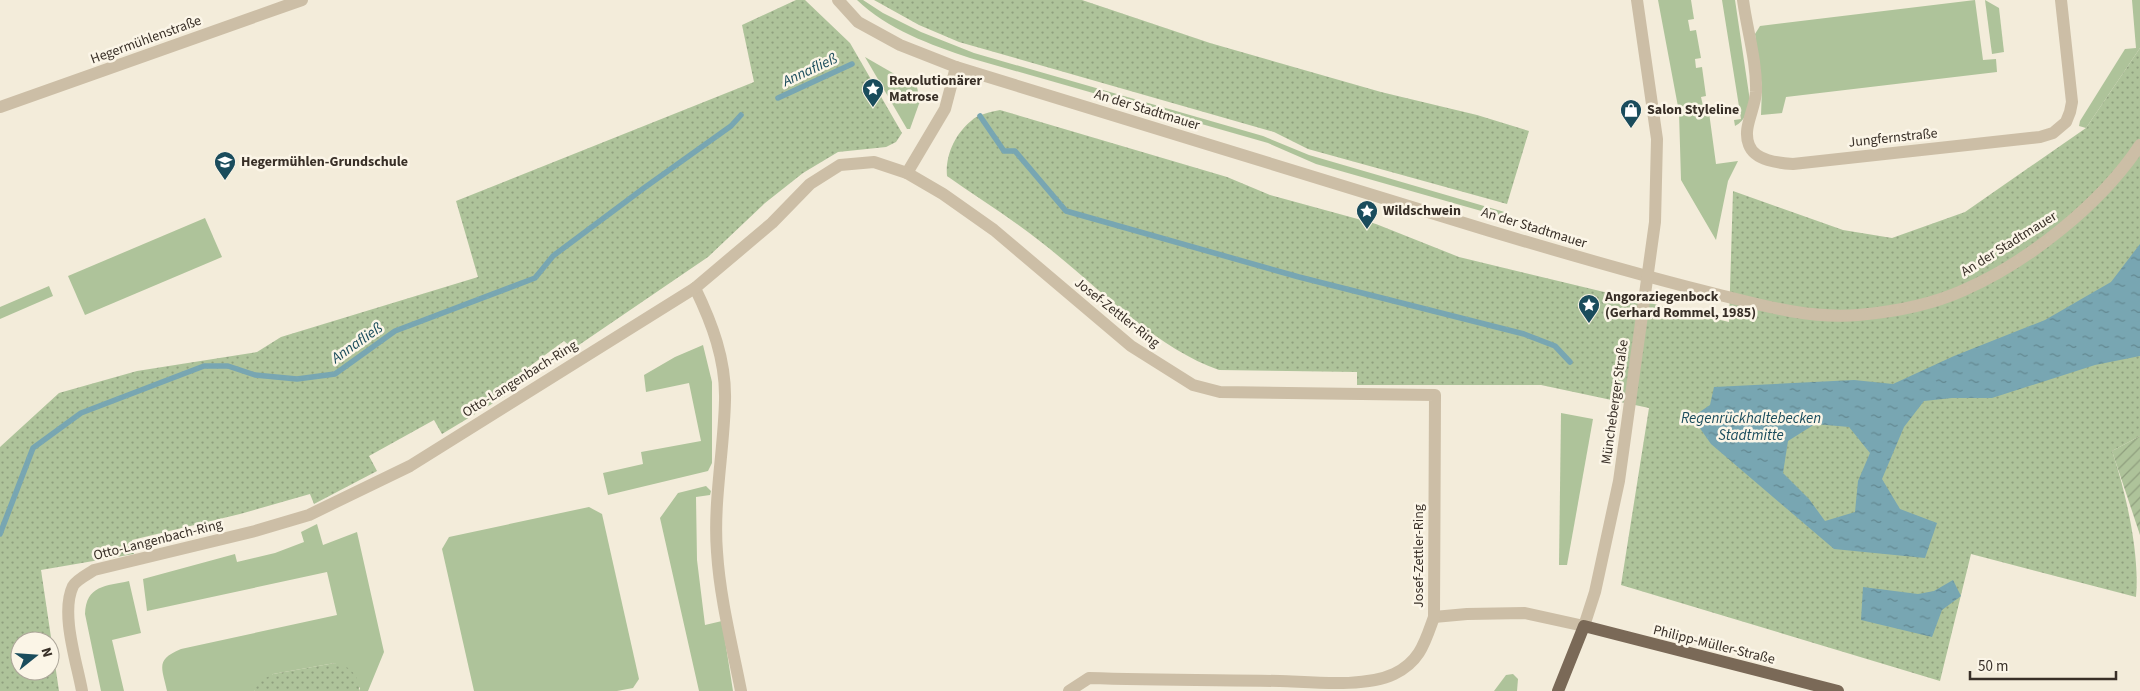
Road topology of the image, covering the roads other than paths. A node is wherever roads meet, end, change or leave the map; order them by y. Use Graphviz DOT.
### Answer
graph roads {
  1 [pos="302,0"];
  2 [pos="838,0"];
  3 [pos="1637,0"];
  4 [pos="1743,0"];
  5 [pos="2061,0"];
  6 [pos="956,68"];
  7 [pos="0,107"];
  8 [pos="2140,145"];
  9 [pos="907,173"];
  10 [pos="1648,278"];
  11 [pos="695,288"];
  12 [pos="1434,617"];
  13 [pos="1584,626"];
  14 [pos="1168,680"];
  15 [pos="82,691"];
  16 [pos="742,691"];
  17 [pos="1069,691"];
  18 [pos="1151,691"];
  19 [pos="1558,691"];
  20 [pos="1838,691"];
  1 -- 7 [label="street, Hegermühlenstraße"];
  2 -- 6 [label="street, An der Stadtmauer"];
  3 -- 10 [label="street, Müncheberger Straße"];
  4 -- 5 [label="street, Jungfernstraße"];
  6 -- 9 [label="street"];
  6 -- 10 [label="street, An der Stadtmauer"];
  8 -- 10 [label="street, An der Stadtmauer"];
  9 -- 11 [label="street, Josef-Zettler-Ring"];
  9 -- 12 [label="street, Josef-Zettler-Ring"];
  10 -- 13 [label="street, Müncheberger Straße"];
  11 -- 15 [label="street, Otto-Langenbach-Ring"];
  11 -- 16 [label="street"];
  12 -- 13 [label="street, Josef-Zettler-Ring"];
  12 -- 14 [label="street, Josef-Zettler-Ring"];
  13 -- 19 [label="main road"];
  13 -- 20 [label="main road, Philipp-Müller-Straße"];
  14 -- 17 [label="street, Josef-Zettler-Ring"];
  14 -- 18 [label="street"];
}
